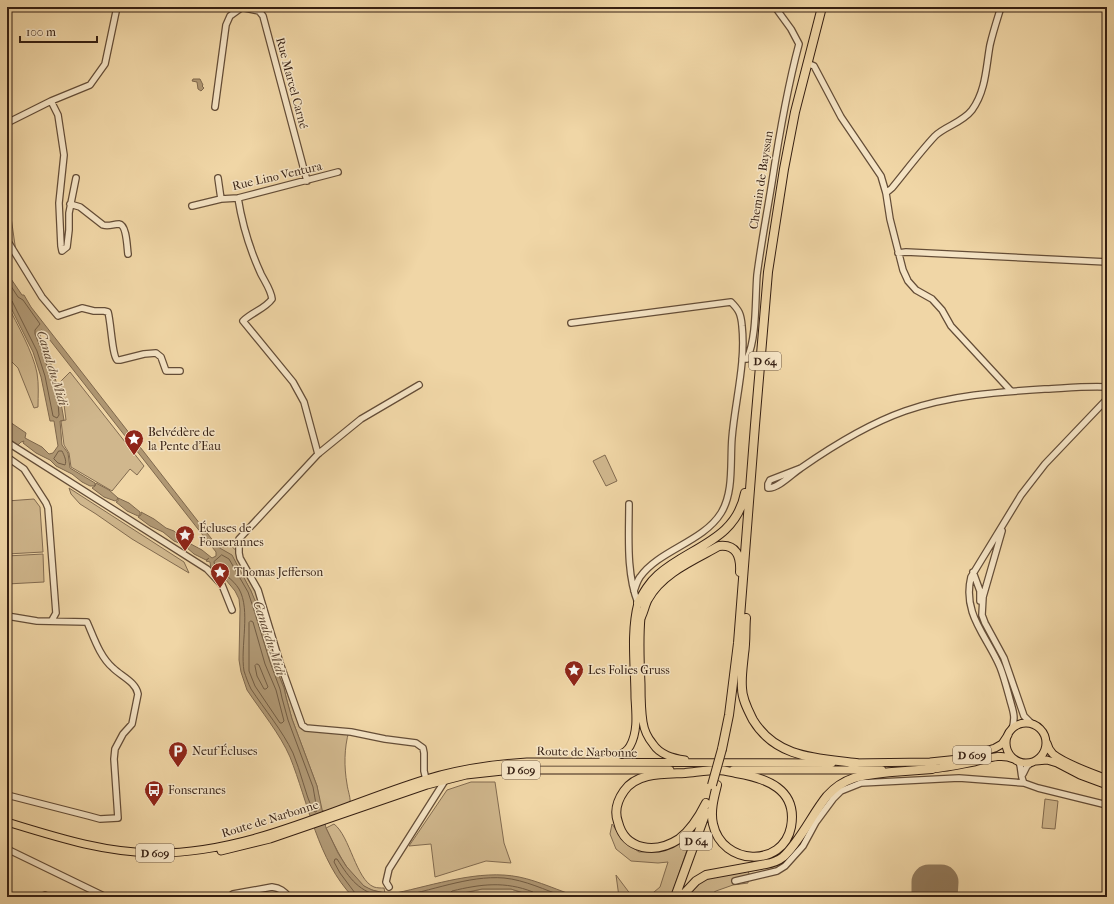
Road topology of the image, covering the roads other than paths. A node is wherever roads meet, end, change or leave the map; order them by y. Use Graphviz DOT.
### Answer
graph roads {
  1 [pos="117,7"];
  2 [pos="240,7"];
  3 [pos="775,7"];
  4 [pos="822,7"];
  5 [pos="1001,7"];
  6 [pos="807,64"];
  7 [pos="51,101"];
  8 [pos="215,107"];
  9 [pos="7,122"];
  10 [pos="338,172"];
  11 [pos="76,178"];
  12 [pos="218,178"];
  13 [pos="307,181"];
  14 [pos="886,193"];
  15 [pos="238,198"];
  16 [pos="221,199"];
  17 [pos="70,204"];
  18 [pos="192,206"];
  19 [pos="775,232"];
  20 [pos="7,240"];
  21 [pos="898,253"];
  22 [pos="128,254"];
  23 [pos="1107,262"];
  24 [pos="571,323"];
  25 [pos="742,359"];
  26 [pos="180,372"];
  27 [pos="419,385"];
  28 [pos="1107,387"];
  29 [pos="1011,391"];
  30 [pos="1107,400"];
  31 [pos="755,425"];
  32 [pos="7,442"];
  33 [pos="318,454"];
  34 [pos="7,457"];
  35 [pos="801,468"];
  36 [pos="629,504"];
  37 [pos="1004,523"];
  38 [pos="973,572"];
  39 [pos="634,591"];
  40 [pos="648,600"];
  41 [pos="638,603"];
  42 [pos="232,610"];
  43 [pos="746,615"];
  44 [pos="982,615"];
  45 [pos="7,616"];
  46 [pos="642,616"];
  47 [pos="52,620"];
  48 [pos="738,643"];
  49 [pos="1032,724"];
  50 [pos="1010,732"];
  51 [pos="1046,738"];
  52 [pos="724,749"];
  53 [pos="1016,760"];
  54 [pos="553,762"];
  55 [pos="1034,762"];
  56 [pos="703,763"];
  57 [pos="856,763"];
  58 [pos="932,769"];
  59 [pos="718,770"];
  60 [pos="456,772"];
  61 [pos="1022,776"];
  62 [pos="1107,779"];
  63 [pos="446,780"];
  64 [pos="427,782"];
  65 [pos="1024,783"];
  66 [pos="714,785"];
  67 [pos="1107,785"];
  68 [pos="7,795"];
  69 [pos="706,803"];
  70 [pos="1107,805"];
  71 [pos="7,822"];
  72 [pos="304,824"];
  73 [pos="7,826"];
  74 [pos="7,848"];
  75 [pos="735,881"];
  76 [pos="389,887"];
  77 [pos="41,897"];
  78 [pos="49,897"];
  79 [pos="106,897"];
  80 [pos="229,897"];
  81 [pos="289,897"];
  82 [pos="672,897"];
  83 [pos="675,897"];
  84 [pos="681,897"];
  1 -- 7 [label="street"];
  2 -- 8 [label="street"];
  2 -- 13 [label="street, Rue Marcel Carné"];
  3 -- 25 [label="street, Chemin de Bayssan"];
  4 -- 6 [label="highway, D 64"];
  5 -- 14 [label="street"];
  6 -- 14 [label="street"];
  6 -- 19 [label="highway, D 64"];
  7 -- 9 [label="street"];
  7 -- 17 [label="street"];
  10 -- 13 [label="street, Rue Lino Ventura"];
  11 -- 17 [label="street"];
  12 -- 16 [label="street, Rue Lino Ventura"];
  13 -- 15 [label="street, Rue Lino Ventura"];
  14 -- 21 [label="street"];
  15 -- 16 [label="street, Rue Lino Ventura"];
  15 -- 33 [label="street"];
  16 -- 18 [label="street, Rue Lino Ventura"];
  17 -- 22 [label="street"];
  19 -- 31 [label="highway, D 64"];
  19 -- 43 [label="highway, D 64"];
  20 -- 26 [label="street"];
  21 -- 23 [label="street"];
  21 -- 29 [label="street"];
  24 -- 25 [label="street"];
  25 -- 39 [label="street"];
  27 -- 33 [label="street"];
  28 -- 29 [label="street"];
  29 -- 35 [label="street"];
  30 -- 37 [label="street"];
  31 -- 41 [label="highway"];
  31 -- 48 [label="highway, D 64"];
  32 -- 42 [label="street"];
  33 -- 64 [label="street"];
  34 -- 47 [label="street"];
  35 -- 35 [label="street"];
  36 -- 39 [label="street"];
  37 -- 38 [label="street"];
  37 -- 44 [label="street"];
  38 -- 44 [label="street"];
  38 -- 50 [label="street"];
  39 -- 41 [label="street"];
  40 -- 41 [label="street"];
  40 -- 46 [label="highway"];
  40 -- 48 [label="highway"];
  41 -- 46 [label="street"];
  41 -- 54 [label="main road"];
  43 -- 52 [label="highway, D 64"];
  43 -- 57 [label="highway"];
  44 -- 49 [label="street"];
  45 -- 47 [label="street"];
  46 -- 56 [label="main road"];
  47 -- 68 [label="street"];
  48 -- 52 [label="highway, D 64"];
  49 -- 50 [label="main road"];
  49 -- 51 [label="main road"];
  50 -- 53 [label="main road"];
  50 -- 57 [label="main road, Route de Narbonne / D 609"];
  51 -- 55 [label="main road"];
  51 -- 62 [label="main road"];
  52 -- 66 [label="highway, D 64, bridge"];
  53 -- 55 [label="main road"];
  53 -- 58 [label="main road, Route de Narbonne / D 609"];
  53 -- 61 [label="street"];
  54 -- 56 [label="main road, Route de Narbonne / D 609"];
  54 -- 60 [label="main road, Route de Narbonne / D 609"];
  55 -- 61 [label="street"];
  55 -- 67 [label="main road"];
  56 -- 57 [label="main road, Route de Narbonne / D 609"];
  58 -- 59 [label="main road, Route de Narbonne / D 609"];
  58 -- 84 [label="highway"];
  59 -- 63 [label="main road, Route de Narbonne / D 609"];
  59 -- 66 [label="highway"];
  59 -- 69 [label="highway"];
  60 -- 63 [label="street"];
  60 -- 64 [label="main road, Route de Narbonne / D 609"];
  61 -- 65 [label="street"];
  63 -- 64 [label="main road, Route de Narbonne / D 609"];
  63 -- 76 [label="street"];
  64 -- 72 [label="main road, Route de Narbonne / D 609"];
  65 -- 70 [label="street"];
  65 -- 75 [label="street"];
  66 -- 69 [label="highway, D 64"];
  66 -- 83 [label="highway, D 64"];
  69 -- 82 [label="highway, D 64"];
  71 -- 72 [label="main road, Route de Narbonne / D 609"];
  72 -- 73 [label="main road, Route de Narbonne / D 609"];
  74 -- 79 [label="street"];
  77 -- 78 [label="street"];
  80 -- 81 [label="street"];
}
